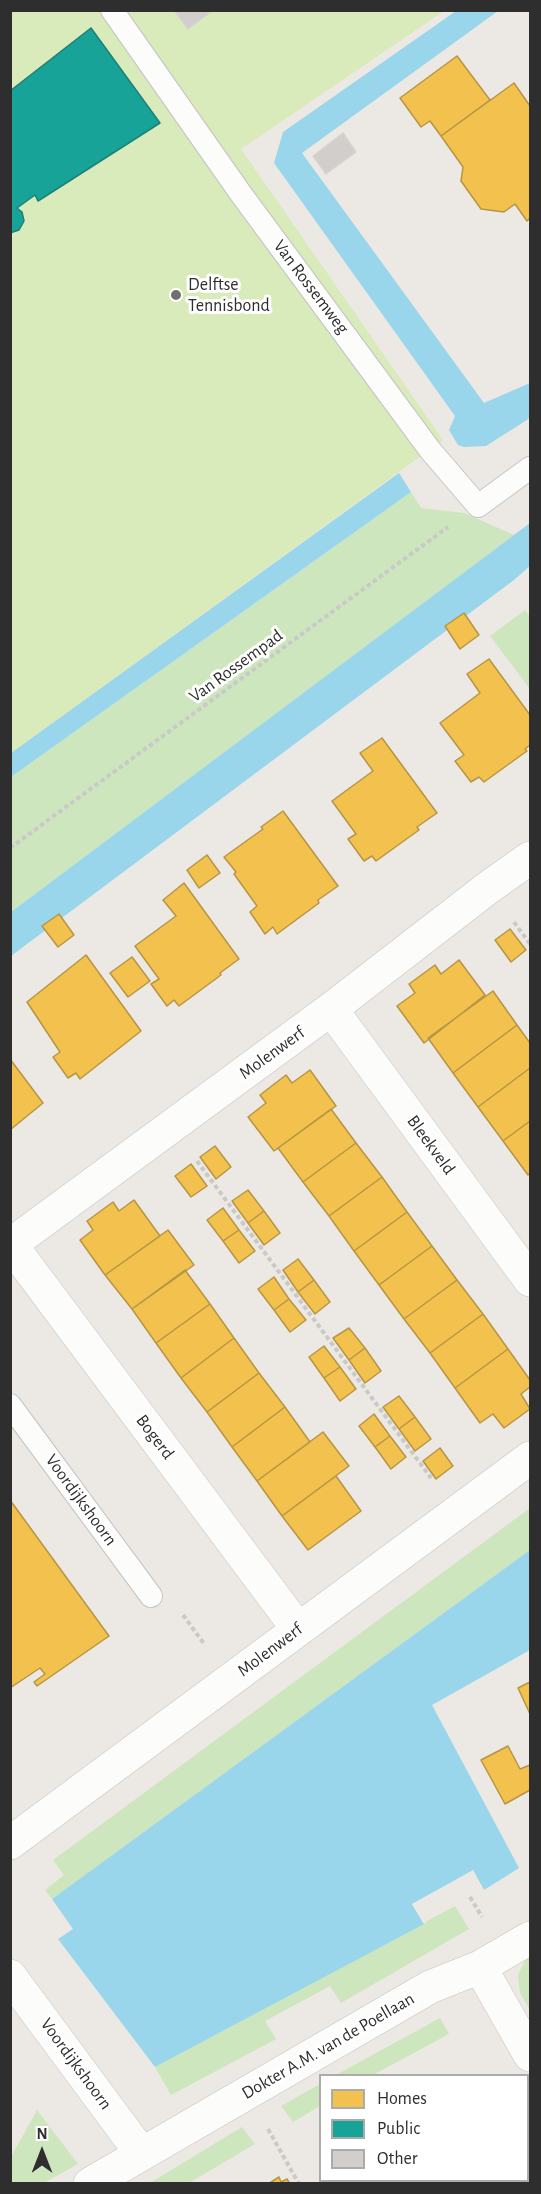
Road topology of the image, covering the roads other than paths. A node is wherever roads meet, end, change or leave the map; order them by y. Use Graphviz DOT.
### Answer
graph roads {
  1 [pos="112,10"];
  2 [pos="531,468"];
  3 [pos="531,858"];
  4 [pos="331,1009"];
  5 [pos="11,1245"];
  6 [pos="531,1280"];
  7 [pos="10,1405"];
  8 [pos="531,1458"];
  9 [pos="151,1596"];
  10 [pos="298,1629"];
  11 [pos="10,1844"];
  12 [pos="531,1938"];
  13 [pos="480,1967"];
  14 [pos="10,1976"];
  15 [pos="531,2055"];
  16 [pos="141,2153"];
  17 [pos="90,2184"];
  1 -- 2 [label="lane, Van Rossemweg"];
  3 -- 4 [label="street, Molenwerf"];
  4 -- 5 [label="street, Molenwerf"];
  4 -- 6 [label="street, Bleekveld"];
  5 -- 10 [label="street, Bogerd"];
  7 -- 9 [label="lane, Voordijkshoorn"];
  8 -- 10 [label="street, Molenwerf"];
  10 -- 11 [label="street, Molenwerf"];
  12 -- 13 [label="street, Dokter A.M. van de Poellaan"];
  13 -- 15 [label="street"];
  13 -- 16 [label="street, Dokter A.M. van de Poellaan"];
  14 -- 16 [label="street, Voordijkshoorn"];
  16 -- 17 [label="street, Dokter A.M. van de Poellaan"];
}
